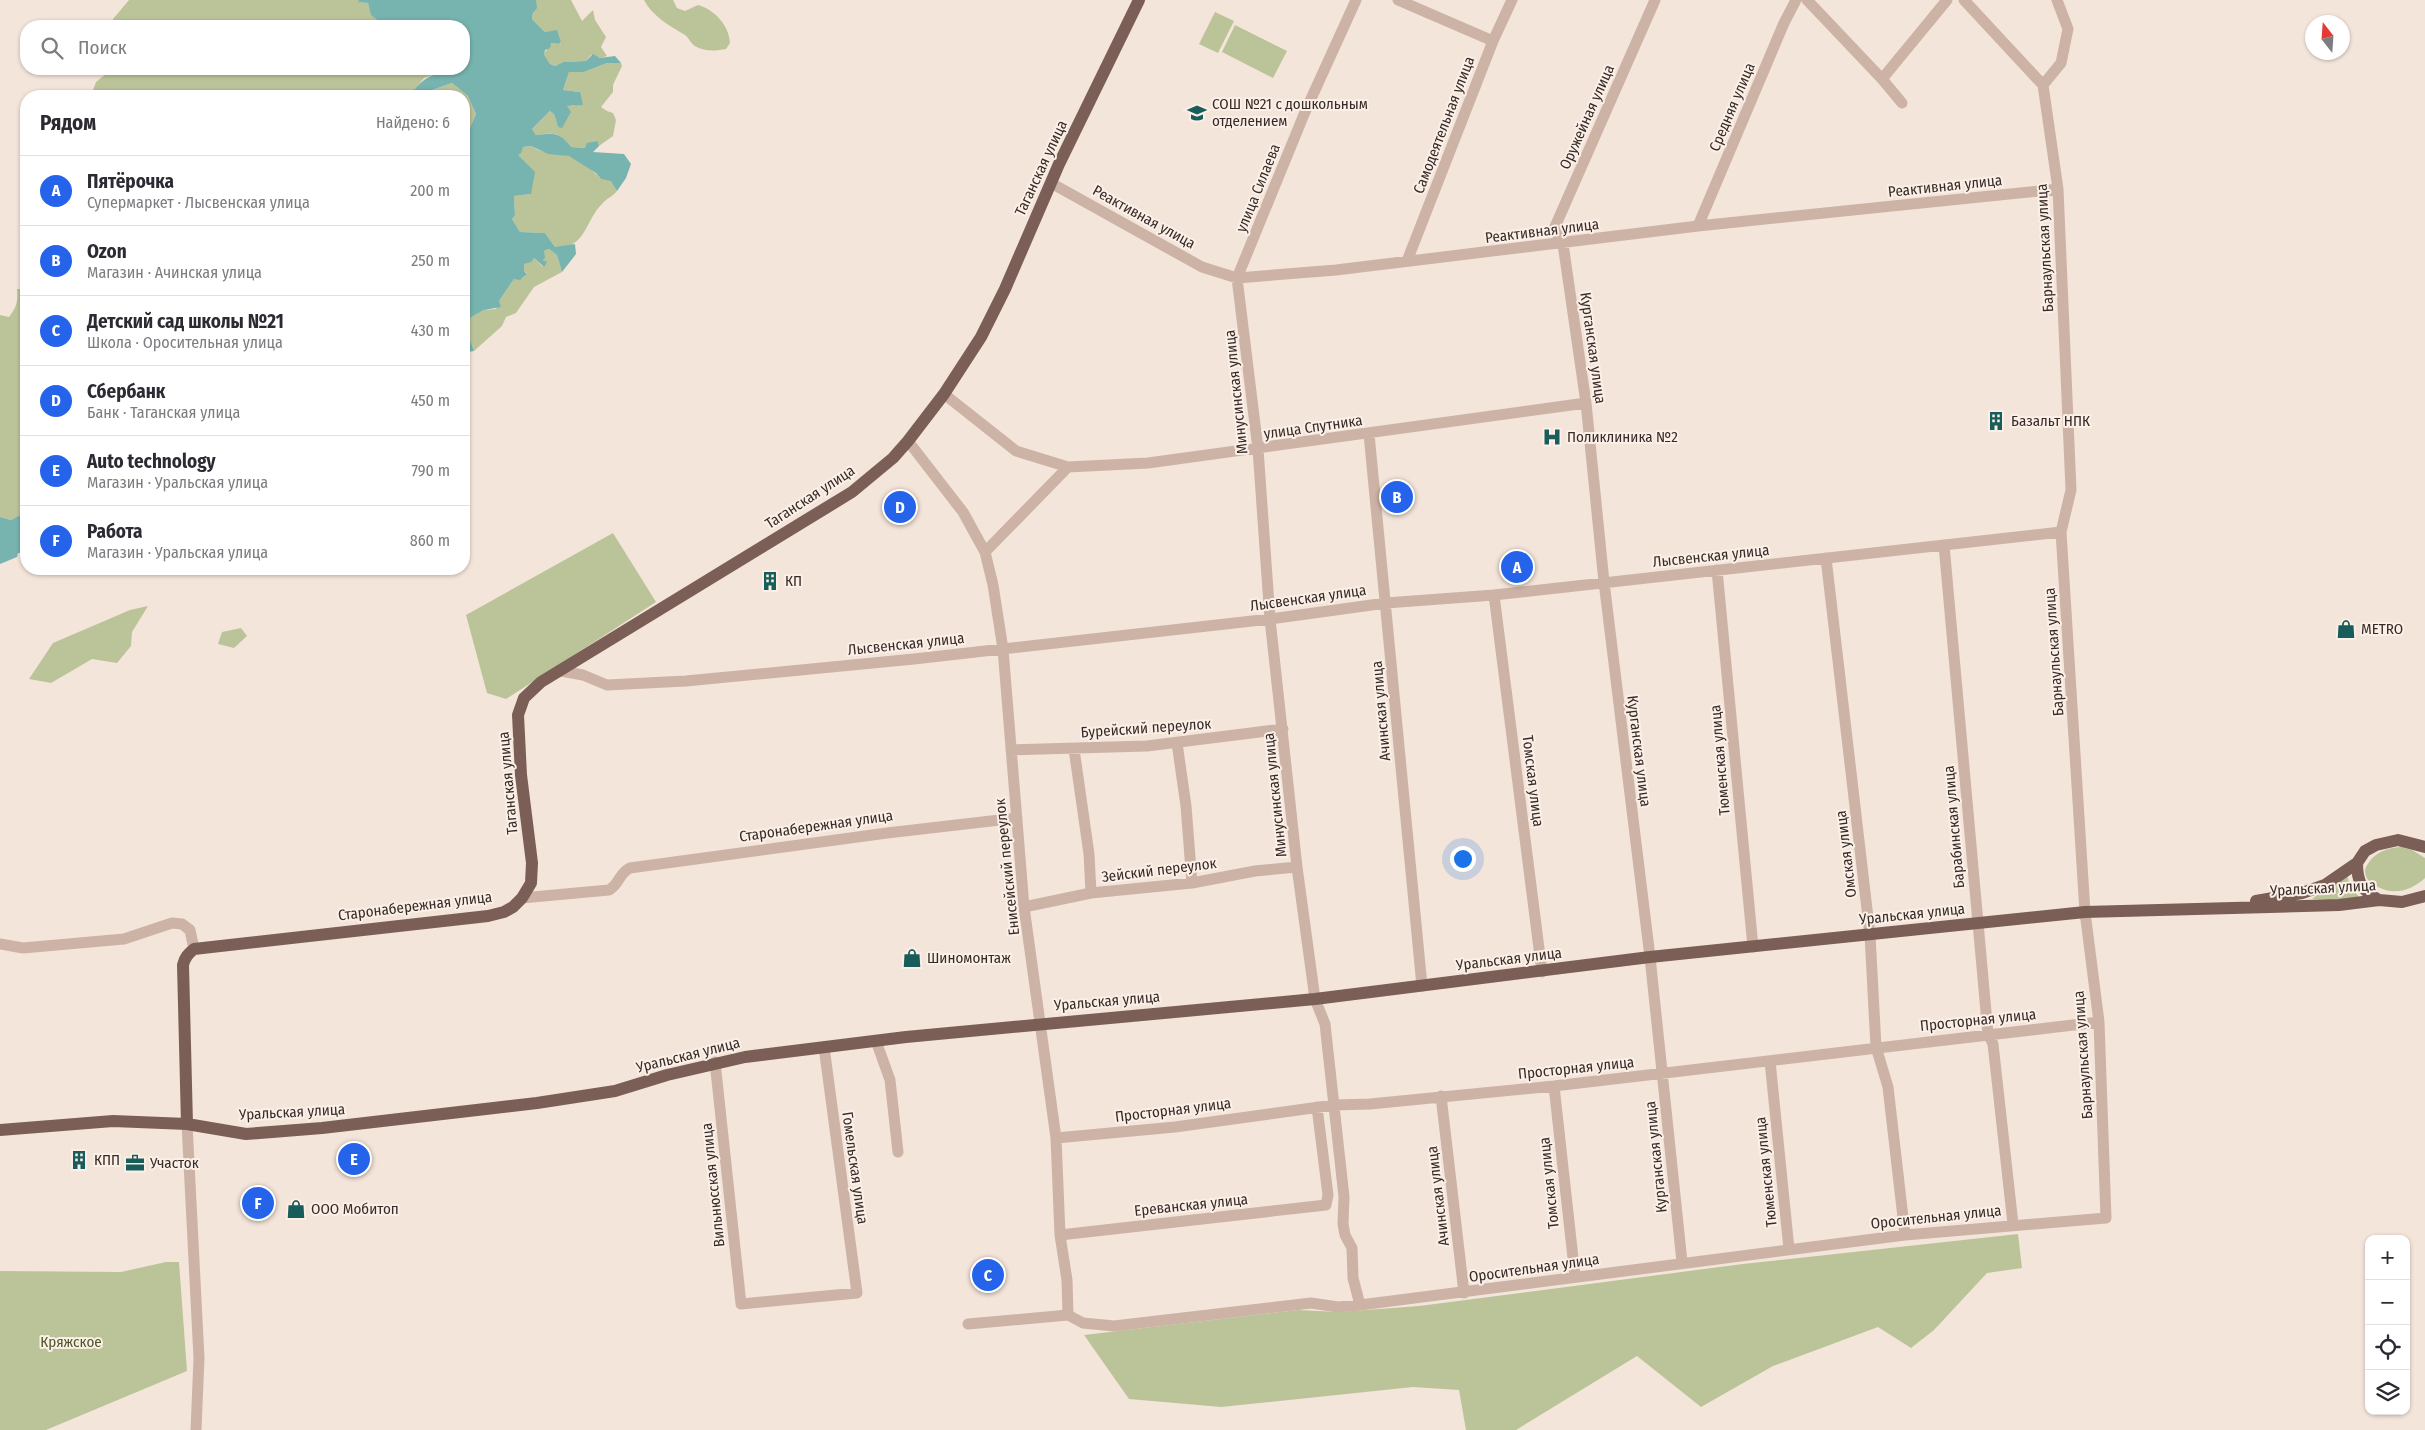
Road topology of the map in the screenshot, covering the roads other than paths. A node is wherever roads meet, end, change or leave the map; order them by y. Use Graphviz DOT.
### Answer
graph roads {
  1 [pos="1139,0"];
  2 [pos="1356,0"];
  3 [pos="1398,0"];
  4 [pos="1512,0"];
  5 [pos="1655,0"];
  6 [pos="1796,0"];
  7 [pos="1807,0"];
  8 [pos="1947,0"];
  9 [pos="1964,0"];
  10 [pos="2057,0"];
  11 [pos="1493,41"];
  12 [pos="1882,79"];
  13 [pos="2043,85"];
  14 [pos="1902,103"];
  15 [pos="1052,183"];
  16 [pos="2058,189"];
  17 [pos="1698,226"];
  18 [pos="1563,244"];
  19 [pos="1407,261"];
  20 [pos="1238,278"];
  21 [pos="944,394"];
  22 [pos="1586,403"];
  23 [pos="1369,434"];
  24 [pos="908,441"];
  25 [pos="1258,450"];
  26 [pos="1068,467"];
  27 [pos="2061,532"];
  28 [pos="1944,545"];
  29 [pos="986,552"];
  30 [pos="1826,558"];
  31 [pos="1717,570"];
  32 [pos="1604,582"];
  33 [pos="1494,595"];
  34 [pos="1386,603"];
  35 [pos="1270,619"];
  36 [pos="1003,649"];
  37 [pos="561,670"];
  38 [pos="1283,729"];
  39 [pos="1177,743"];
  40 [pos="1074,749"];
  41 [pos="1011,750"];
  42 [pos="1017,818"];
  43 [pos="2425,847"];
  44 [pos="2357,863"];
  45 [pos="1297,866"];
  46 [pos="1192,884"];
  47 [pos="1091,893"];
  48 [pos="2424,895"];
  49 [pos="522,898"];
  50 [pos="2379,900"];
  51 [pos="1024,906"];
  52 [pos="2221,907"];
  53 [pos="2085,912"];
  54 [pos="1978,924"];
  55 [pos="1870,935"];
  56 [pos="0,944"];
  57 [pos="1752,947"];
  58 [pos="194,949"];
  59 [pos="1650,957"];
  60 [pos="1542,972"];
  61 [pos="1422,986"];
  62 [pos="1316,999"];
  63 [pos="2099,1022"];
  64 [pos="1041,1024"];
  65 [pos="1988,1034"];
  66 [pos="876,1041"];
  67 [pos="824,1047"];
  68 [pos="1876,1047"];
  69 [pos="1770,1061"];
  70 [pos="715,1062"];
  71 [pos="1662,1073"];
  72 [pos="1554,1086"];
  73 [pos="1441,1096"];
  74 [pos="1334,1105"];
  75 [pos="1317,1107"];
  76 [pos="187,1124"];
  77 [pos="0,1130"];
  78 [pos="1056,1138"];
  79 [pos="898,1152"];
  80 [pos="2106,1218"];
  81 [pos="2013,1224"];
  82 [pos="1060,1234"];
  83 [pos="1905,1235"];
  84 [pos="1789,1249"];
  85 [pos="1682,1262"];
  86 [pos="1575,1276"];
  87 [pos="1464,1293"];
  88 [pos="741,1304"];
  89 [pos="1360,1305"];
  90 [pos="1068,1316"];
  91 [pos="968,1324"];
  92 [pos="196,1430"];
  1 -- 15 [label="main road, Таганская улица"];
  2 -- 20 [label="street, улица Силаева"];
  3 -- 11 [label="street"];
  4 -- 11 [label="street, Самодеятельная улица"];
  5 -- 18 [label="street, Оружейная улица"];
  6 -- 17 [label="street, Средняя улица"];
  7 -- 12 [label="street"];
  8 -- 12 [label="street"];
  9 -- 13 [label="street"];
  10 -- 13 [label="street"];
  11 -- 19 [label="street, Самодеятельная улица"];
  12 -- 14 [label="street"];
  13 -- 16 [label="street, Барнаульская улица"];
  15 -- 20 [label="street, Реактивная улица"];
  15 -- 21 [label="main road, Таганская улица"];
  16 -- 17 [label="street, Реактивная улица"];
  16 -- 27 [label="street, Барнаульская улица"];
  17 -- 18 [label="street, Реактивная улица"];
  18 -- 19 [label="street, Реактивная улица"];
  18 -- 22 [label="street, Курганская улица"];
  19 -- 20 [label="street, Реактивная улица"];
  20 -- 25 [label="street, Минусинская улица"];
  21 -- 24 [label="main road, Таганская улица"];
  21 -- 26 [label="street, улица Спутника"];
  22 -- 23 [label="street, улица Спутника"];
  22 -- 32 [label="street, Курганская улица"];
  23 -- 25 [label="street, улица Спутника"];
  23 -- 34 [label="street, Ачинская улица"];
  24 -- 29 [label="street, Енисейский переулок"];
  24 -- 37 [label="main road, Таганская улица"];
  25 -- 26 [label="street, улица Спутника"];
  25 -- 35 [label="street, Минусинская улица"];
  26 -- 29 [label="street"];
  27 -- 28 [label="street, Лысвенская улица"];
  27 -- 53 [label="street, Барнаульская улица"];
  28 -- 30 [label="street, Лысвенская улица"];
  28 -- 54 [label="street, Барабинская улица"];
  29 -- 36 [label="street, Енисейский переулок"];
  30 -- 31 [label="street, Лысвенская улица"];
  30 -- 55 [label="street, Омская улица"];
  31 -- 32 [label="street, Лысвенская улица"];
  31 -- 57 [label="street, Тюменская улица"];
  32 -- 33 [label="street, Лысвенская улица"];
  32 -- 59 [label="street, Курганская улица"];
  33 -- 34 [label="street, Лысвенская улица"];
  33 -- 60 [label="street, Томская улица"];
  34 -- 35 [label="street, Лысвенская улица"];
  34 -- 61 [label="street, Ачинская улица"];
  35 -- 36 [label="street, Лысвенская улица"];
  35 -- 38 [label="street, Минусинская улица"];
  36 -- 37 [label="street, Лысвенская улица"];
  36 -- 41 [label="street, Енисейский переулок"];
  37 -- 49 [label="main road, Таганская улица"];
  38 -- 39 [label="street, Бурейский переулок"];
  38 -- 45 [label="street, Минусинская улица"];
  39 -- 40 [label="street, Бурейский переулок"];
  39 -- 46 [label="street"];
  40 -- 41 [label="street, Бурейский переулок"];
  40 -- 47 [label="street"];
  41 -- 42 [label="street, Енисейский переулок"];
  42 -- 49 [label="street, Старонабережная улица"];
  42 -- 51 [label="street, Енисейский переулок"];
  43 -- 44 [label="main road, Уральская улица"];
  44 -- 50 [label="main road"];
  44 -- 52 [label="main road, Уральская улица"];
  45 -- 46 [label="street, Зейский переулок"];
  45 -- 62 [label="street, Минусинская улица"];
  46 -- 47 [label="street, Зейский переулок"];
  47 -- 51 [label="street, Зейский переулок"];
  48 -- 50 [label="main road, Уральская улица"];
  49 -- 58 [label="main road, Старонабережная улица"];
  50 -- 52 [label="main road, Уральская улица"];
  51 -- 64 [label="street, Енисейский переулок"];
  52 -- 53 [label="main road, Уральская улица"];
  53 -- 54 [label="main road, Уральская улица"];
  53 -- 63 [label="street, Барнаульская улица"];
  54 -- 55 [label="main road, Уральская улица"];
  54 -- 65 [label="street, Барабинская улица"];
  55 -- 57 [label="main road, Уральская улица"];
  55 -- 68 [label="street, Омская улица"];
  56 -- 58 [label="street"];
  57 -- 59 [label="main road, Уральская улица"];
  58 -- 76 [label="main road"];
  59 -- 60 [label="main road, Уральская улица"];
  59 -- 71 [label="street, Курганская улица"];
  60 -- 61 [label="main road, Уральская улица"];
  61 -- 62 [label="main road, Уральская улица"];
  62 -- 64 [label="main road, Уральская улица"];
  62 -- 74 [label="street, Минусинская улица"];
  63 -- 65 [label="street, Просторная улица"];
  63 -- 80 [label="street, Барнаульская улица"];
  64 -- 66 [label="main road, Уральская улица"];
  64 -- 78 [label="street, Енисейский переулок"];
  65 -- 68 [label="street, Просторная улица"];
  65 -- 81 [label="street, Барабинская улица"];
  66 -- 67 [label="main road, Уральская улица"];
  66 -- 79 [label="street"];
  67 -- 70 [label="main road, Уральская улица"];
  67 -- 88 [label="street, Гомельская улица"];
  68 -- 69 [label="street, Просторная улица"];
  68 -- 83 [label="street, Омская улица"];
  69 -- 71 [label="street, Просторная улица"];
  69 -- 84 [label="street, Тюменская улица"];
  70 -- 76 [label="main road, Уральская улица"];
  70 -- 88 [label="street, Вильнюсская улица"];
  71 -- 72 [label="street, Просторная улица"];
  71 -- 85 [label="street, Курганская улица"];
  72 -- 73 [label="street, Просторная улица"];
  72 -- 86 [label="street, Томская улица"];
  73 -- 74 [label="street, Просторная улица"];
  73 -- 87 [label="street, Ачинская улица"];
  74 -- 75 [label="street, Просторная улица"];
  74 -- 89 [label="street, Минусинская улица"];
  75 -- 78 [label="street, Просторная улица"];
  75 -- 82 [label="street, Ереванская улица"];
  76 -- 77 [label="main road, Уральская улица"];
  76 -- 92 [label="street"];
  78 -- 82 [label="street, Енисейский переулок"];
  80 -- 81 [label="street, Оросительная улица"];
  81 -- 83 [label="street, Оросительная улица"];
  82 -- 90 [label="street, Енисейский переулок"];
  83 -- 84 [label="street, Оросительная улица"];
  84 -- 85 [label="street, Оросительная улица"];
  85 -- 86 [label="street, Оросительная улица"];
  86 -- 87 [label="street, Оросительная улица"];
  87 -- 89 [label="street, Оросительная улица"];
  89 -- 90 [label="street, Оросительная улица"];
  90 -- 91 [label="street, Оросительная улица"];
}
